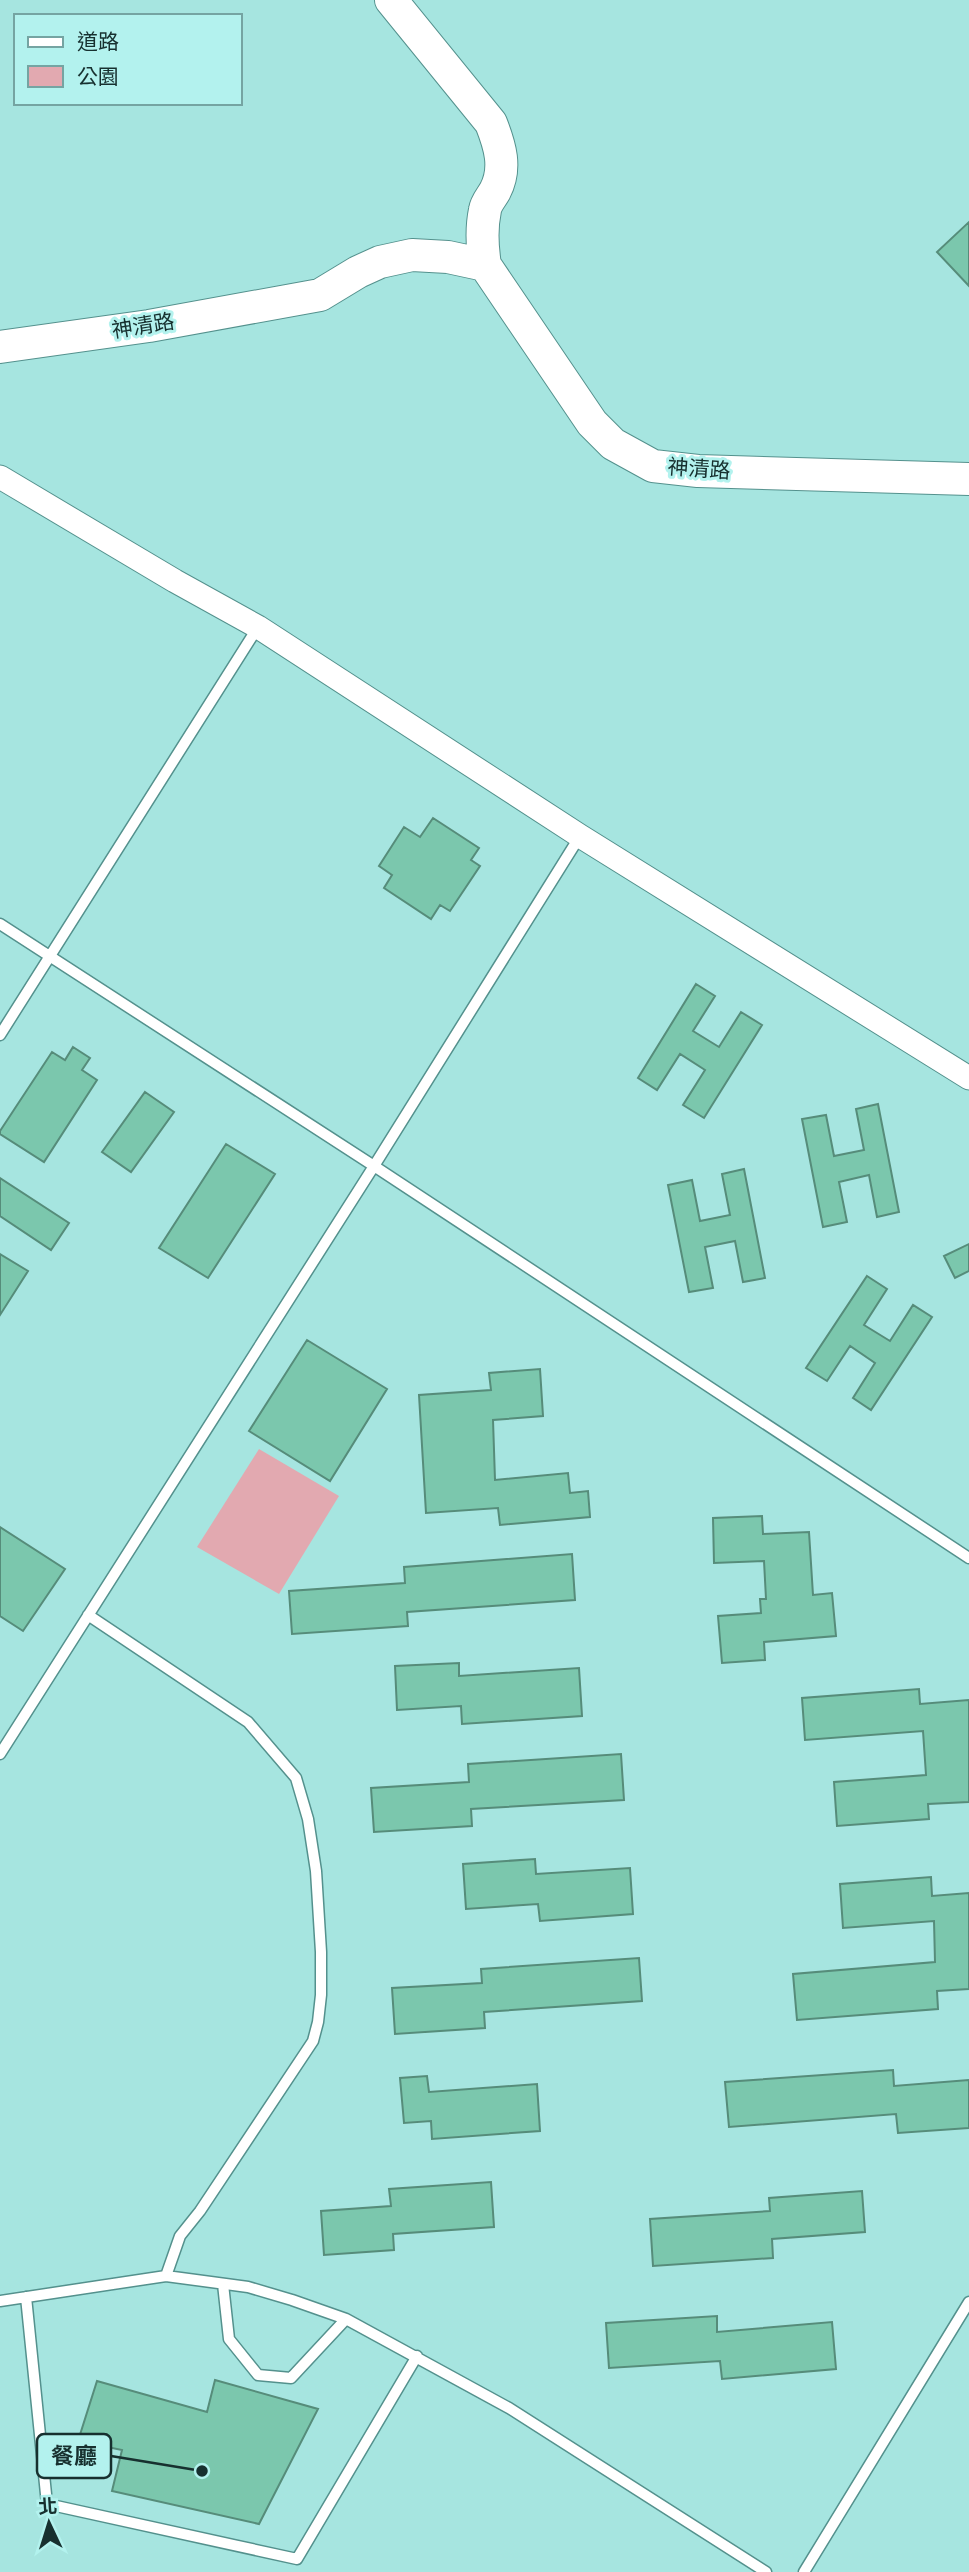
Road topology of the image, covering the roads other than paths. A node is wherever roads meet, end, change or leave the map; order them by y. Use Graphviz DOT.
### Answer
graph roads {
  1 [pos="391,0"];
  2 [pos="485,265"];
  3 [pos="0,347"];
  4 [pos="0,477"];
  5 [pos="969,479"];
  6 [pos="258,627"];
  7 [pos="580,836"];
  8 [pos="0,924"];
  9 [pos="51,958"];
  10 [pos="0,1035"];
  11 [pos="969,1078"];
  12 [pos="374,1166"];
  13 [pos="967,1553"];
  14 [pos="88,1615"];
  15 [pos="0,1754"];
  16 [pos="166,2276"];
  17 [pos="223,2284"];
  18 [pos="26,2297"];
  19 [pos="0,2301"];
  20 [pos="969,2302"];
  21 [pos="346,2319"];
  22 [pos="417,2356"];
  23 [pos="766,2572"];
  24 [pos="804,2572"];
  1 -- 2 [label="street, 神清路"];
  2 -- 3 [label="street, 神清路"];
  2 -- 5 [label="street, 神清路"];
  4 -- 6 [label="street"];
  6 -- 7 [label="street"];
  6 -- 9 [label="lane"];
  7 -- 11 [label="street"];
  7 -- 12 [label="lane"];
  8 -- 9 [label="lane"];
  9 -- 10 [label="lane"];
  9 -- 12 [label="lane"];
  12 -- 13 [label="lane"];
  12 -- 14 [label="lane"];
  14 -- 15 [label="lane"];
  14 -- 16 [label="lane"];
  16 -- 17 [label="lane"];
  16 -- 18 [label="lane"];
  17 -- 21 [label="lane"];
  17 -- 21 [label="lane"];
  18 -- 19 [label="lane"];
  18 -- 22 [label="lane"];
  20 -- 24 [label="lane"];
  21 -- 22 [label="lane"];
  22 -- 23 [label="lane"];
}
